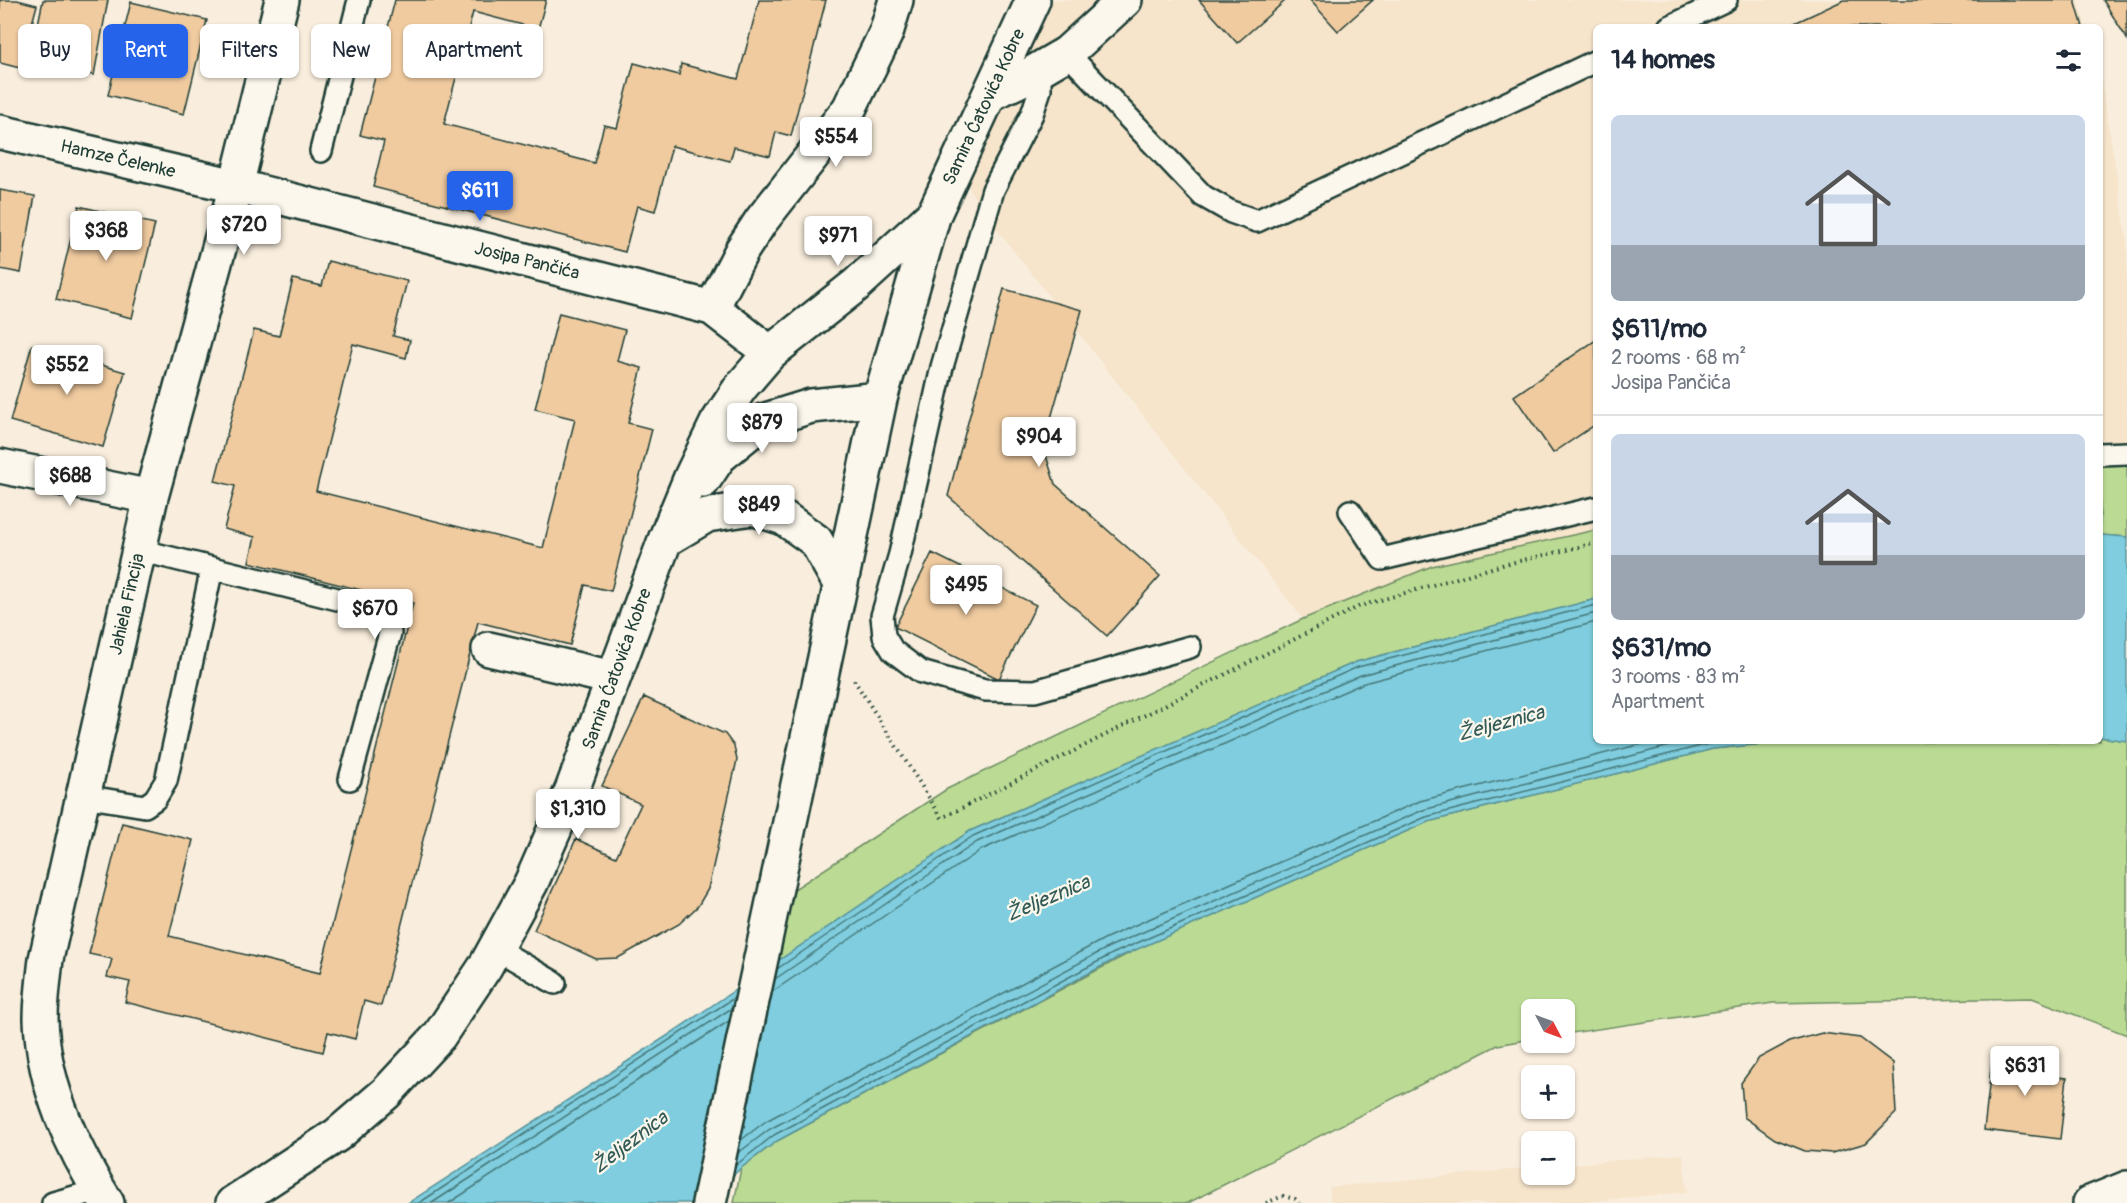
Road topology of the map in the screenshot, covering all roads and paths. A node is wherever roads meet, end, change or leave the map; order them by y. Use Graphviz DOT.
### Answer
graph roads {
  1 [pos="282,0"];
  2 [pos="359,0"];
  3 [pos="896,0"];
  4 [pos="1033,0"];
  5 [pos="1125,0"];
  6 [pos="1726,0"];
  7 [pos="1674,24"];
  8 [pos="1053,61"];
  9 [pos="1593,62"];
  10 [pos="990,94"];
  11 [pos="0,132"];
  12 [pos="321,151"];
  13 [pos="236,186"];
  14 [pos="934,214"];
  15 [pos="712,308"];
  16 [pos="770,353"];
  17 [pos="880,399"];
  18 [pos="2127,453"];
  19 [pos="2103,454"];
  20 [pos="0,466"];
  21 [pos="151,497"];
  22 [pos="1593,509"];
  23 [pos="1350,511"];
  24 [pos="665,540"];
  25 [pos="1593,544"];
  26 [pos="139,550"];
  27 [pos="212,568"];
  28 [pos="840,584"];
  29 [pos="1190,647"];
  30 [pos="489,649"];
  31 [pos="826,649"];
  32 [pos="613,678"];
  33 [pos="350,779"];
  34 [pos="83,796"];
  35 [pos="495,948"];
  36 [pos="555,984"];
  37 [pos="2127,1188"];
  38 [pos="103,1197"];
  39 [pos="53,1203"];
  40 [pos="233,1203"];
  41 [pos="710,1203"];
  42 [pos="1266,1203"];
  43 [pos="1299,1203"];
  44 [pos="2090,1203"];
  1 -- 13 [label="street, Jahiela Fincija"];
  2 -- 12 [label="lane"];
  3 -- 15 [label="street"];
  4 -- 10 [label="street, Samira Ćatovića Kobre"];
  5 -- 8 [label="street"];
  6 -- 7 [label="lane"];
  8 -- 9 [label="lane"];
  8 -- 10 [label="street"];
  8 -- 29 [label="lane"];
  10 -- 14 [label="street, Samira Ćatovića Kobre"];
  11 -- 13 [label="street, Hamze Čelenke"];
  13 -- 15 [label="street, Josipa Pančića"];
  13 -- 21 [label="street, Jahiela Fincija"];
  14 -- 16 [label="street, Samira Ćatovića Kobre"];
  14 -- 17 [label="street, Samira Ćatovića Kobre"];
  15 -- 16 [label="street, Josipa Pančića"];
  16 -- 24 [label="street, Samira Ćatovića Kobre"];
  17 -- 24 [label="street"];
  17 -- 28 [label="street, Samira Ćatovića Kobre"];
  18 -- 19 [label="lane"];
  20 -- 21 [label="street"];
  21 -- 26 [label="street, Jahiela Fincija"];
  22 -- 23 [label="lane"];
  24 -- 28 [label="street"];
  24 -- 32 [label="street, Samira Ćatovića Kobre"];
  25 -- 31 [label="path"];
  26 -- 27 [label="lane"];
  26 -- 34 [label="street, Jahiela Fincija"];
  27 -- 33 [label="lane"];
  27 -- 34 [label="lane"];
  28 -- 31 [label="street, Samira Ćatovića Kobre"];
  30 -- 32 [label="street"];
  31 -- 41 [label="street, Samira Ćatovića Kobre"];
  32 -- 35 [label="street, Samira Ćatovića Kobre"];
  34 -- 38 [label="street, Jahiela Fincija"];
  35 -- 36 [label="lane"];
  35 -- 40 [label="street, Samira Ćatovića Kobre"];
  37 -- 44 [label="street"];
  38 -- 39 [label="lane"];
  42 -- 43 [label="path"];
}
